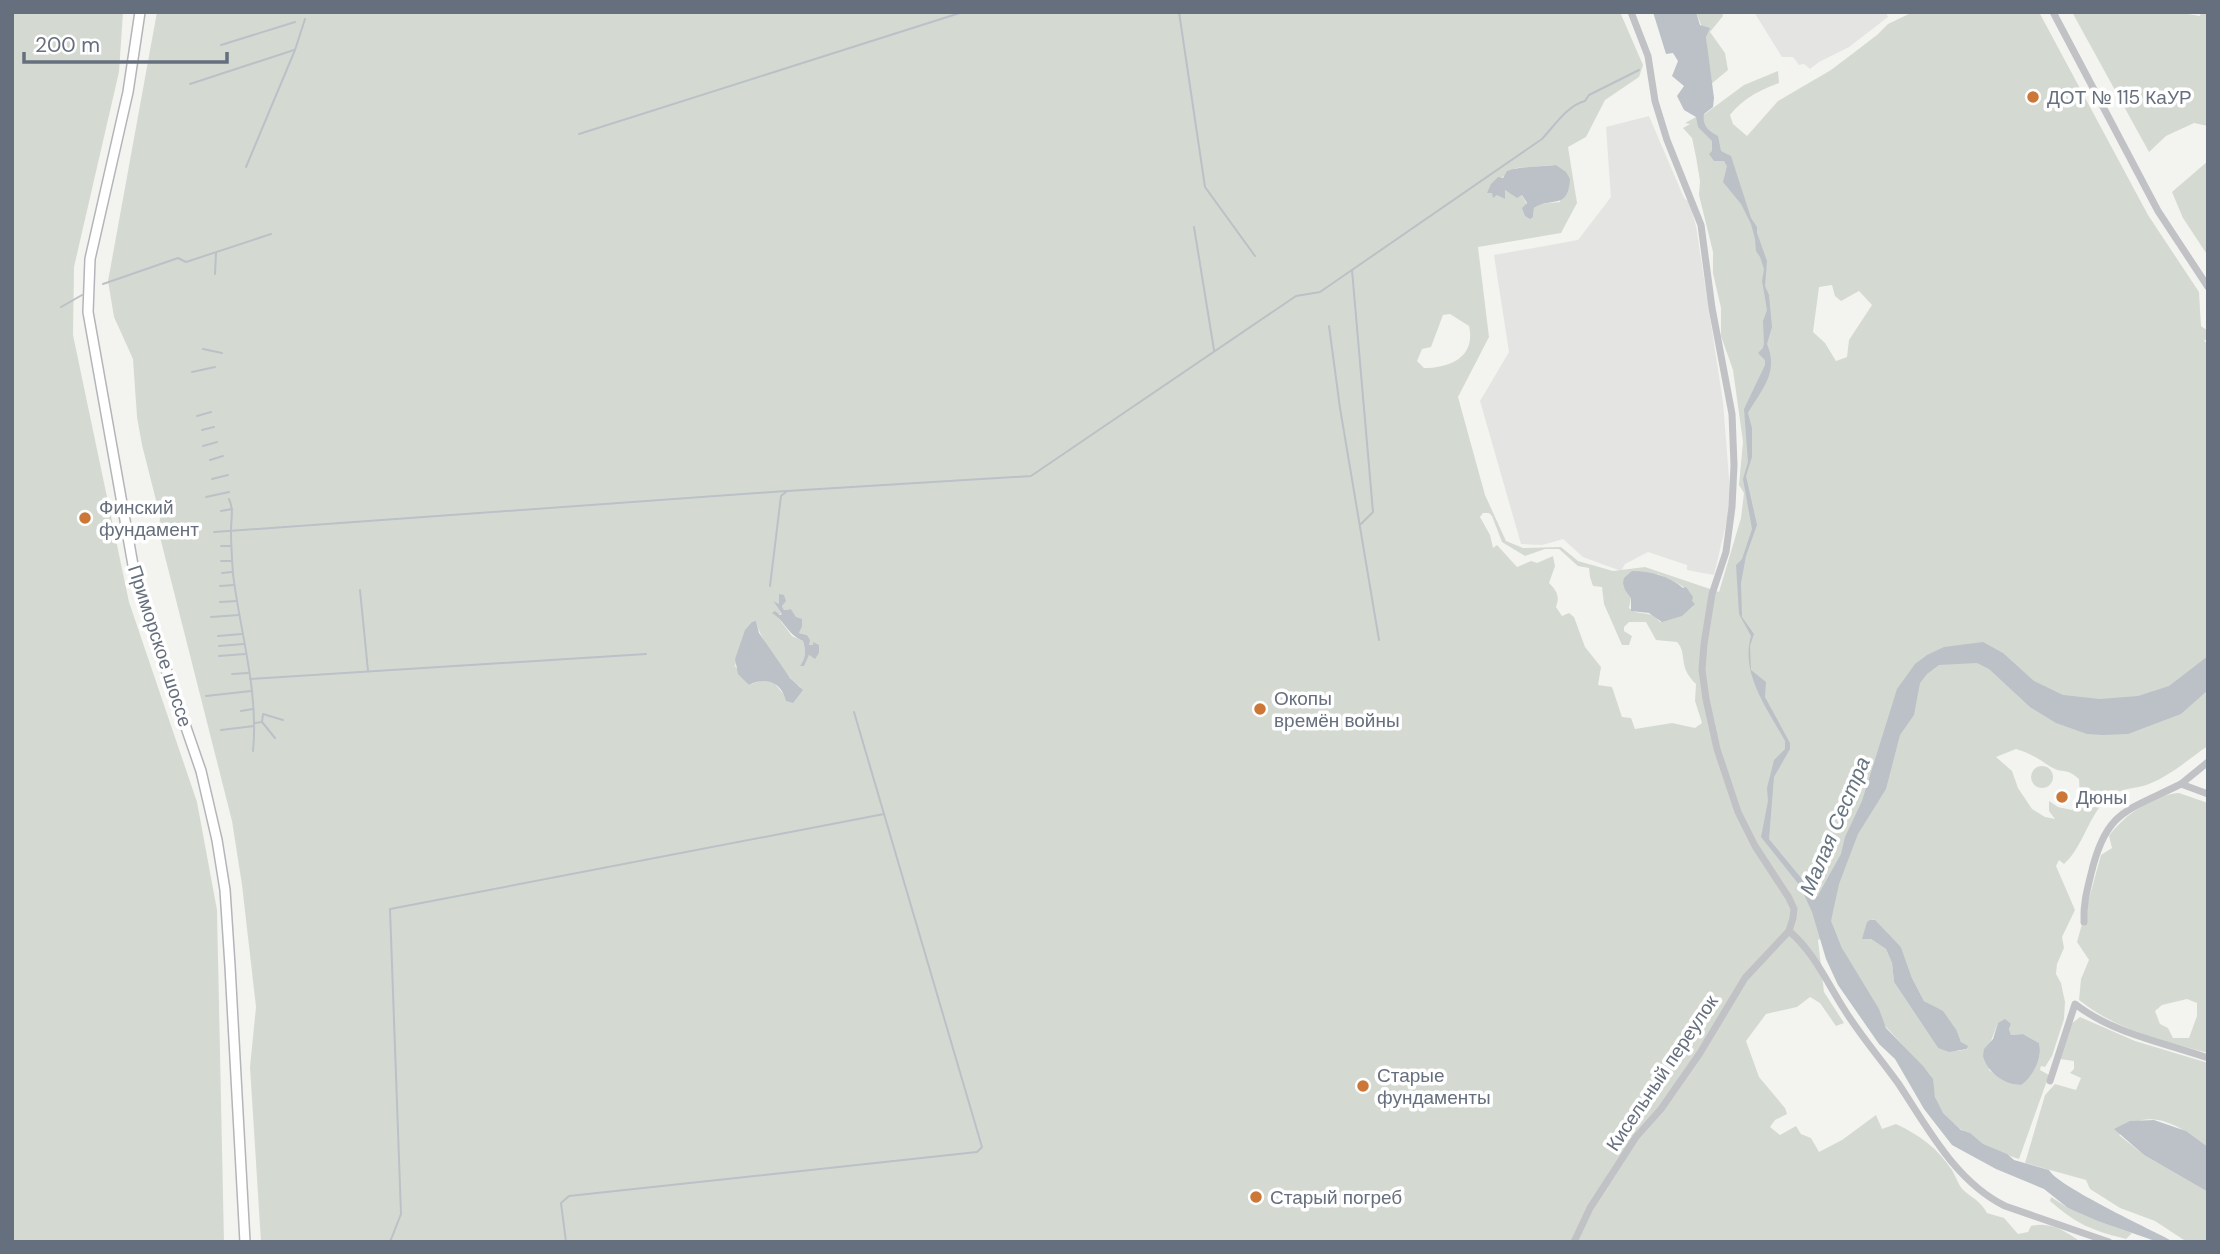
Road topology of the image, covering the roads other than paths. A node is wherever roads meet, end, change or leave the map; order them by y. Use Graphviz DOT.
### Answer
graph roads {
  1 [pos="140,12"];
  2 [pos="1631,12"];
  3 [pos="2053,12"];
  4 [pos="2208,288"];
  5 [pos="2208,762"];
  6 [pos="2181,784"];
  7 [pos="2208,794"];
  8 [pos="2084,922"];
  9 [pos="1788,931"];
  10 [pos="2208,1058"];
  11 [pos="2050,1081"];
  12 [pos="245,1242"];
  13 [pos="1574,1242"];
  14 [pos="2109,1242"];
  1 -- 12 [label="main road, Приморское шоссе"];
  2 -- 9 [label="street"];
  3 -- 4 [label="street"];
  5 -- 6 [label="street"];
  6 -- 7 [label="street"];
  6 -- 8 [label="street"];
  9 -- 13 [label="street, Кисельный переулок"];
  9 -- 14 [label="street"];
  10 -- 11 [label="street"];
}
